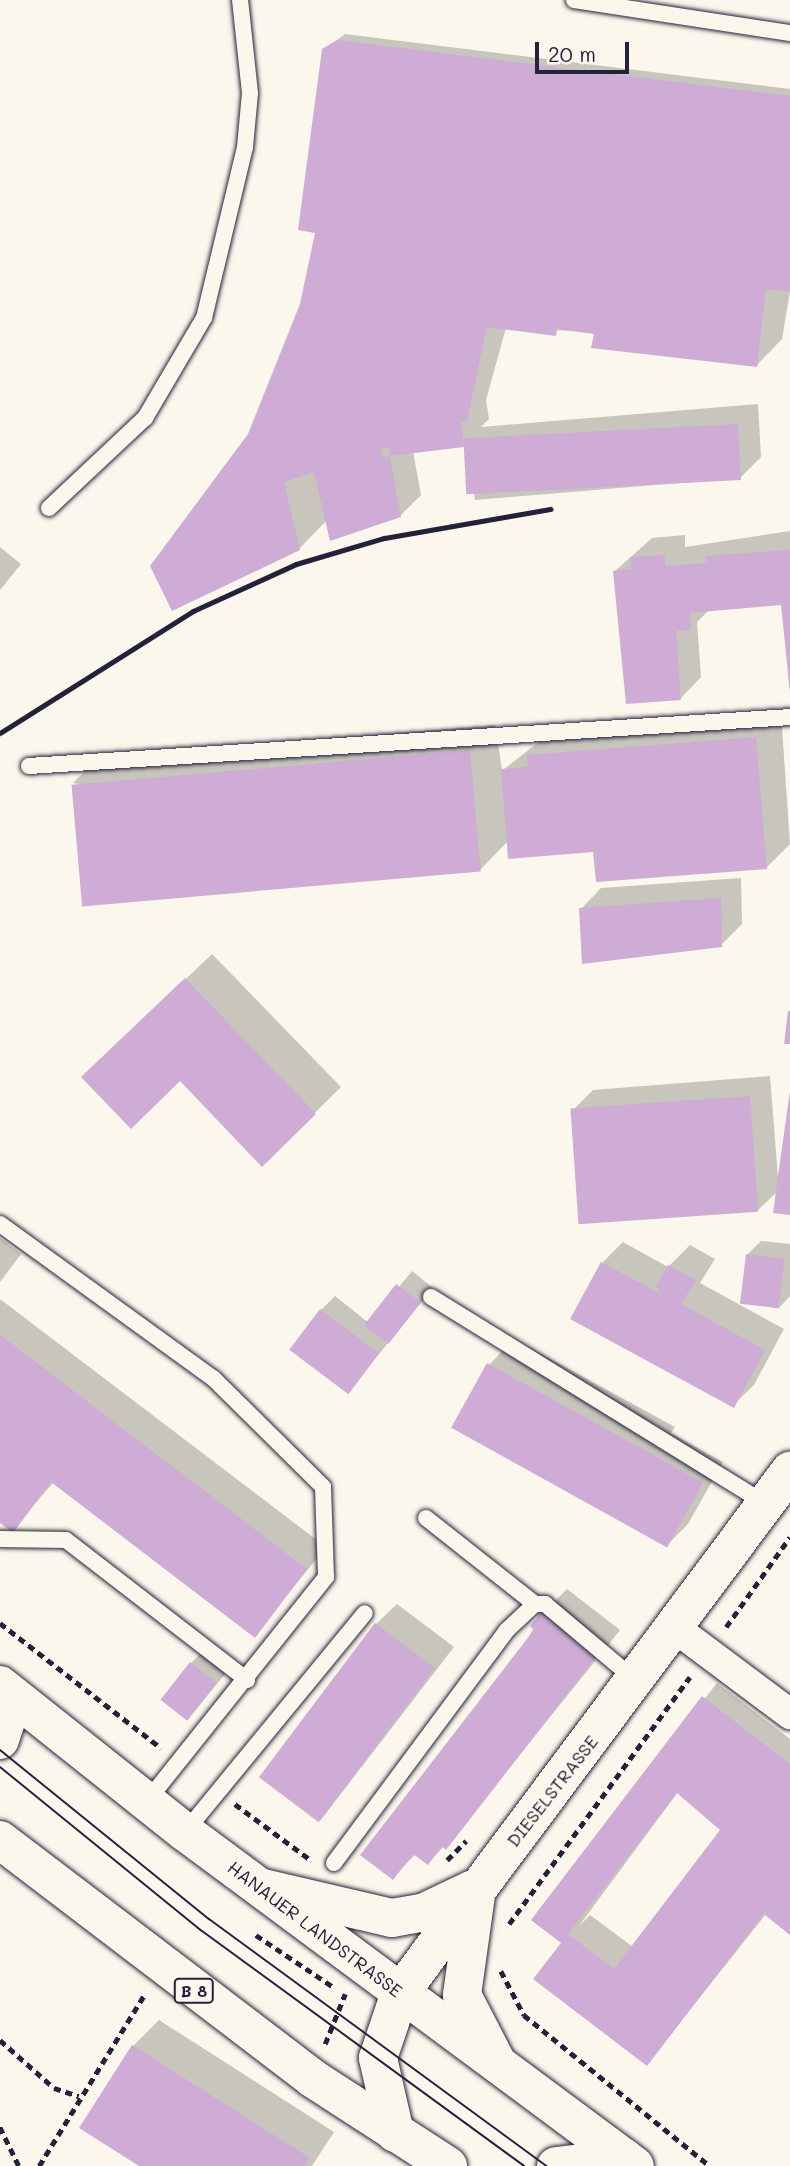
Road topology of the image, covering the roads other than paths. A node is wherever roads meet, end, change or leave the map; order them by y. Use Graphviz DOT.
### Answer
graph roads {
  1 [pos="240,0"];
  2 [pos="574,0"];
  3 [pos="790,33"];
  4 [pos="49,508"];
  5 [pos="790,717"];
  6 [pos="29,766"];
  7 [pos="0,1224"];
  8 [pos="431,1297"];
  9 [pos="790,1471"];
  10 [pos="765,1504"];
  11 [pos="426,1518"];
  12 [pos="0,1539"];
  13 [pos="535,1604"];
  14 [pos="365,1613"];
  15 [pos="675,1628"];
  16 [pos="247,1680"];
  17 [pos="636,1681"];
  18 [pos="0,1685"];
  19 [pos="0,1693"];
  20 [pos="790,1714"];
  21 [pos="0,1740"];
  22 [pos="146,1801"];
  23 [pos="185,1832"];
  24 [pos="0,1840"];
  25 [pos="334,1863"];
  26 [pos="478,1886"];
  27 [pos="260,1887"];
  28 [pos="400,1993"];
  29 [pos="496,2061"];
  30 [pos="395,2133"];
  31 [pos="630,2162"];
  32 [pos="448,2166"];
  33 [pos="556,2166"];
  1 -- 4 [label="lane"];
  2 -- 3 [label="lane"];
  5 -- 6 [label="lane"];
  7 -- 16 [label="lane"];
  8 -- 10 [label="lane"];
  9 -- 10 [label="main road, DIESELSTRASSE"];
  10 -- 15 [label="main road, DIESELSTRASSE"];
  11 -- 13 [label="lane"];
  12 -- 16 [label="lane"];
  13 -- 17 [label="lane"];
  13 -- 25 [label="lane"];
  14 -- 23 [label="lane"];
  15 -- 17 [label="main road, DIESELSTRASSE"];
  15 -- 20 [label="street"];
  16 -- 22 [label="lane"];
  17 -- 26 [label="main road, DIESELSTRASSE"];
  18 -- 22 [label="main road, HANAUER LANDSTRASSE"];
  19 -- 21 [label="main road"];
  22 -- 23 [label="main road, HANAUER LANDSTRASSE"];
  23 -- 27 [label="main road, HANAUER LANDSTRASSE"];
  24 -- 30 [label="main road, B 8"];
  26 -- 27 [label="main road"];
  26 -- 28 [label="main road, DIESELSTRASSE"];
  26 -- 29 [label="main road"];
  27 -- 28 [label="main road, HANAUER LANDSTRASSE"];
  28 -- 29 [label="main road, HANAUER LANDSTRASSE"];
  28 -- 30 [label="main road, DIESELSTRASSE"];
  29 -- 31 [label="main road, HANAUER LANDSTRASSE"];
  30 -- 32 [label="main road, B 8"];
  31 -- 33 [label="main road"];
}
